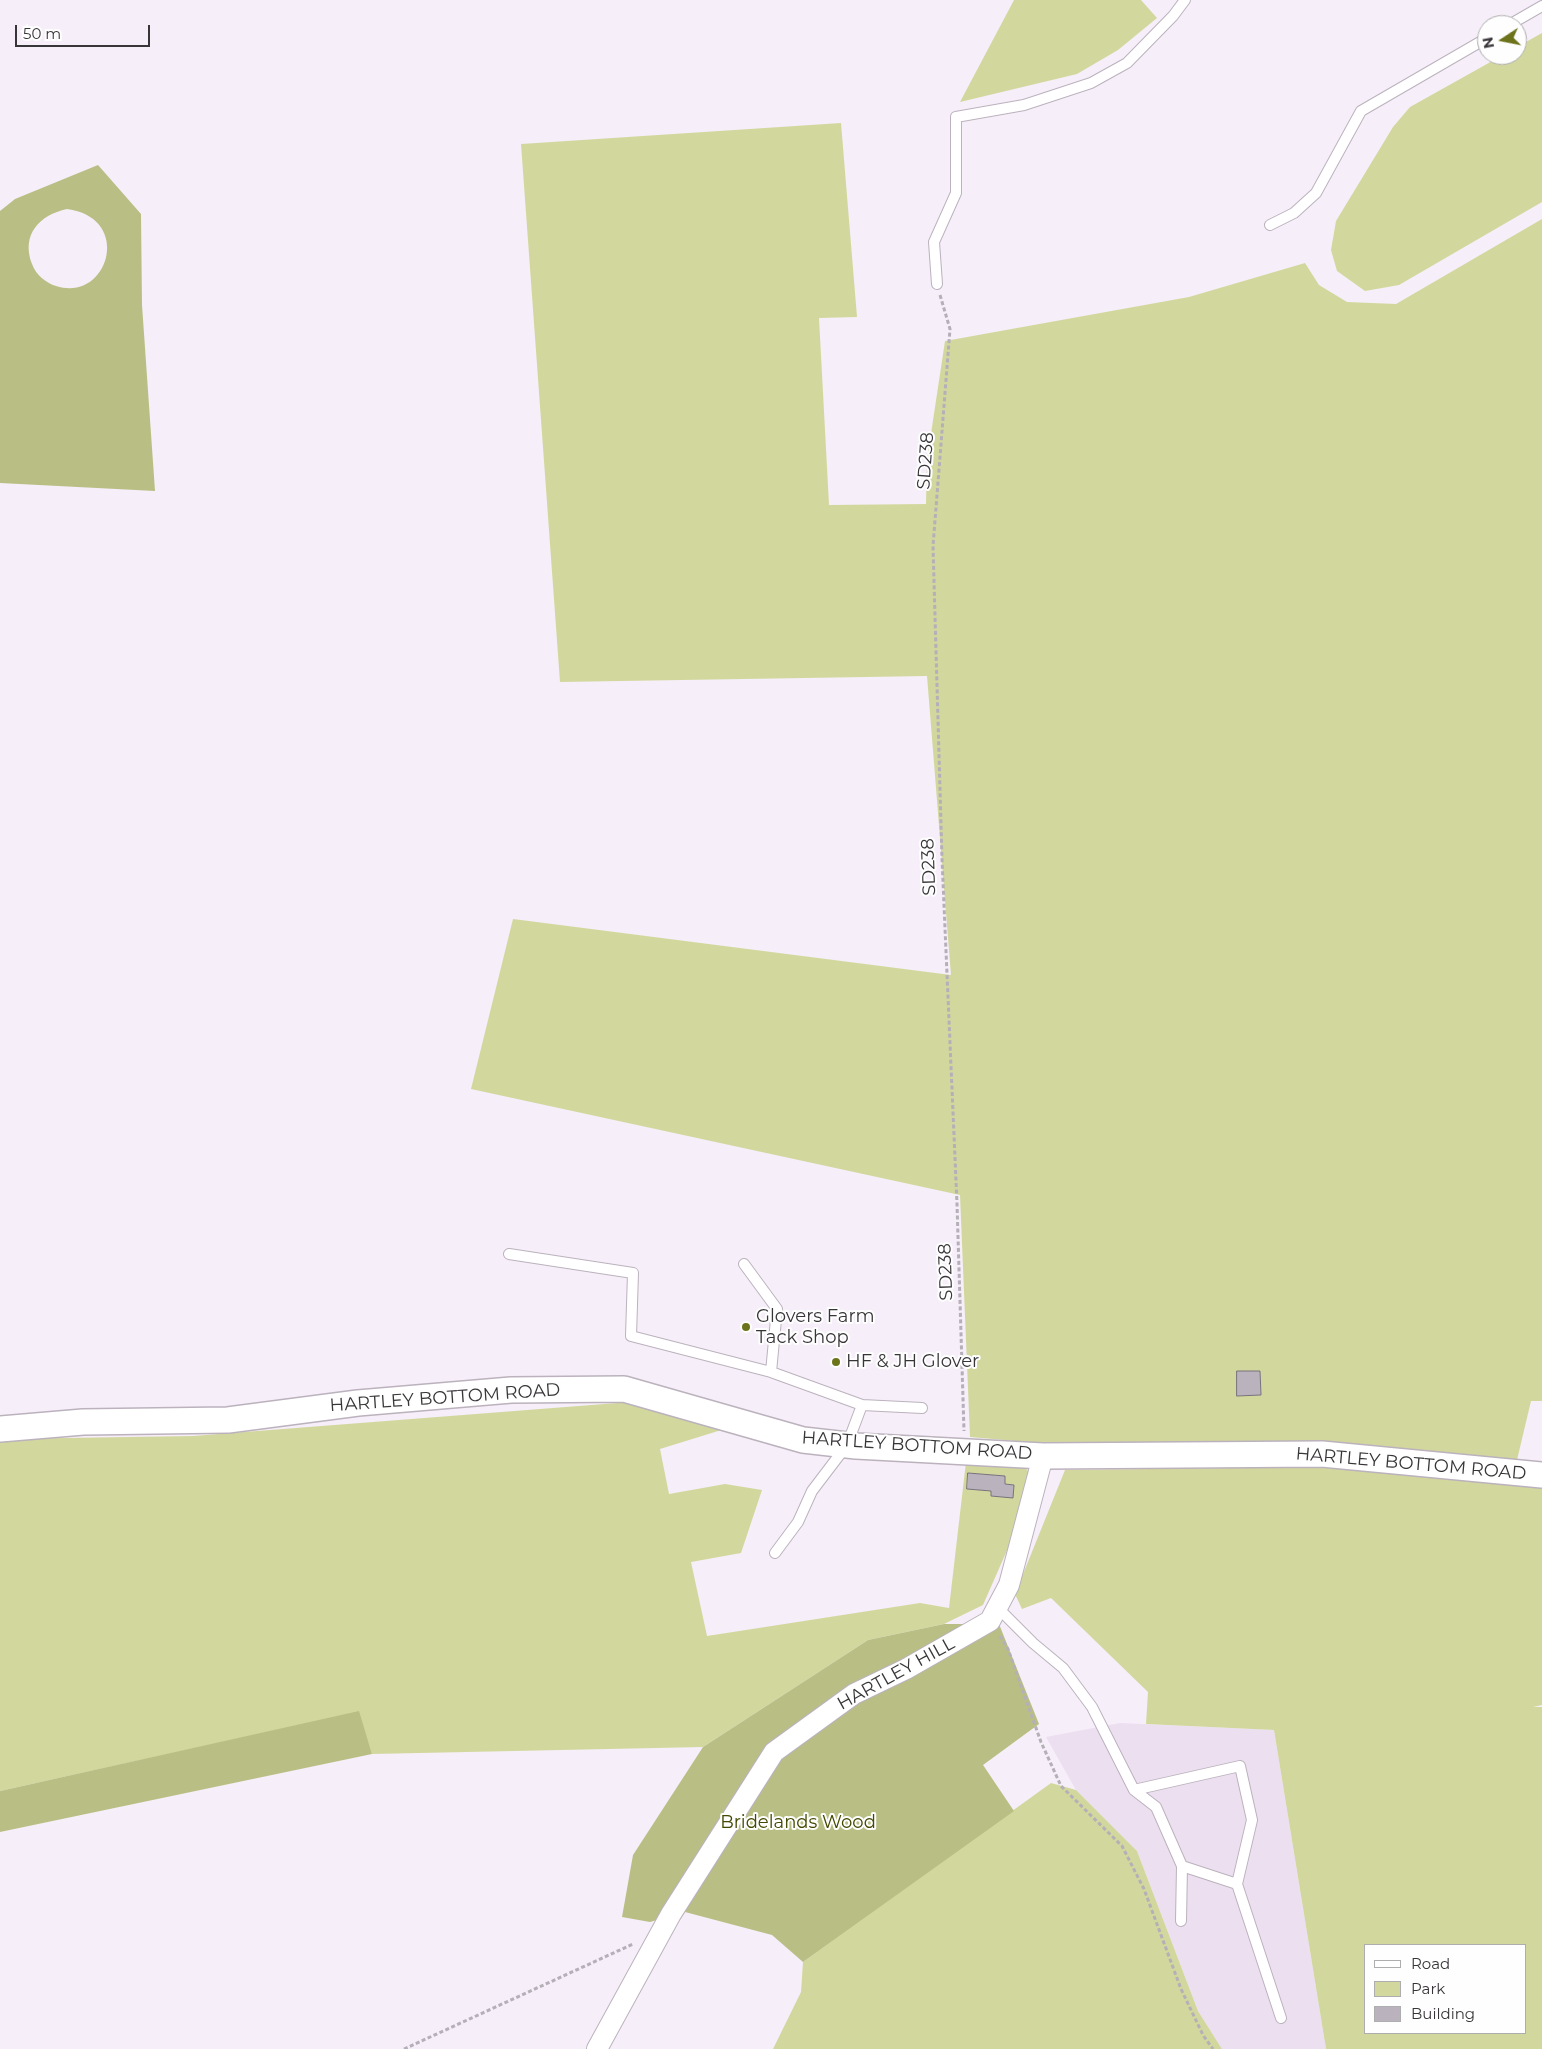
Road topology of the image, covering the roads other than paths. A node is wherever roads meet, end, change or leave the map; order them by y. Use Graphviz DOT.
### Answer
graph roads {
  1 [pos="1186,0"];
  2 [pos="1542,6"];
  3 [pos="1526,15"];
  4 [pos="1477,44"];
  5 [pos="1270,226"];
  6 [pos="937,284"];
  7 [pos="509,1254"];
  8 [pos="744,1264"];
  9 [pos="771,1372"];
  10 [pos="862,1405"];
  11 [pos="922,1408"];
  12 [pos="0,1429"];
  13 [pos="847,1445"];
  14 [pos="1043,1456"];
  15 [pos="1542,1475"];
  16 [pos="775,1553"];
  17 [pos="994,1614"];
  18 [pos="1134,1790"];
  19 [pos="1182,1866"];
  20 [pos="1237,1884"];
  21 [pos="1181,1920"];
  22 [pos="1282,2018"];
  23 [pos="597,2049"];
  1 -- 6 [label="lane"];
  2 -- 3 [label="lane"];
  4 -- 5 [label="lane"];
  7 -- 9 [label="lane"];
  8 -- 9 [label="lane"];
  9 -- 10 [label="lane"];
  10 -- 11 [label="lane"];
  10 -- 13 [label="lane"];
  12 -- 13 [label="street, HARTLEY BOTTOM ROAD"];
  13 -- 14 [label="street, HARTLEY BOTTOM ROAD"];
  13 -- 16 [label="lane"];
  14 -- 15 [label="street, HARTLEY BOTTOM ROAD"];
  14 -- 17 [label="street"];
  17 -- 18 [label="lane"];
  17 -- 23 [label="street, HARTLEY HILL"];
  18 -- 19 [label="lane"];
  18 -- 20 [label="lane"];
  19 -- 20 [label="lane"];
  19 -- 21 [label="lane"];
  20 -- 22 [label="lane"];
}
